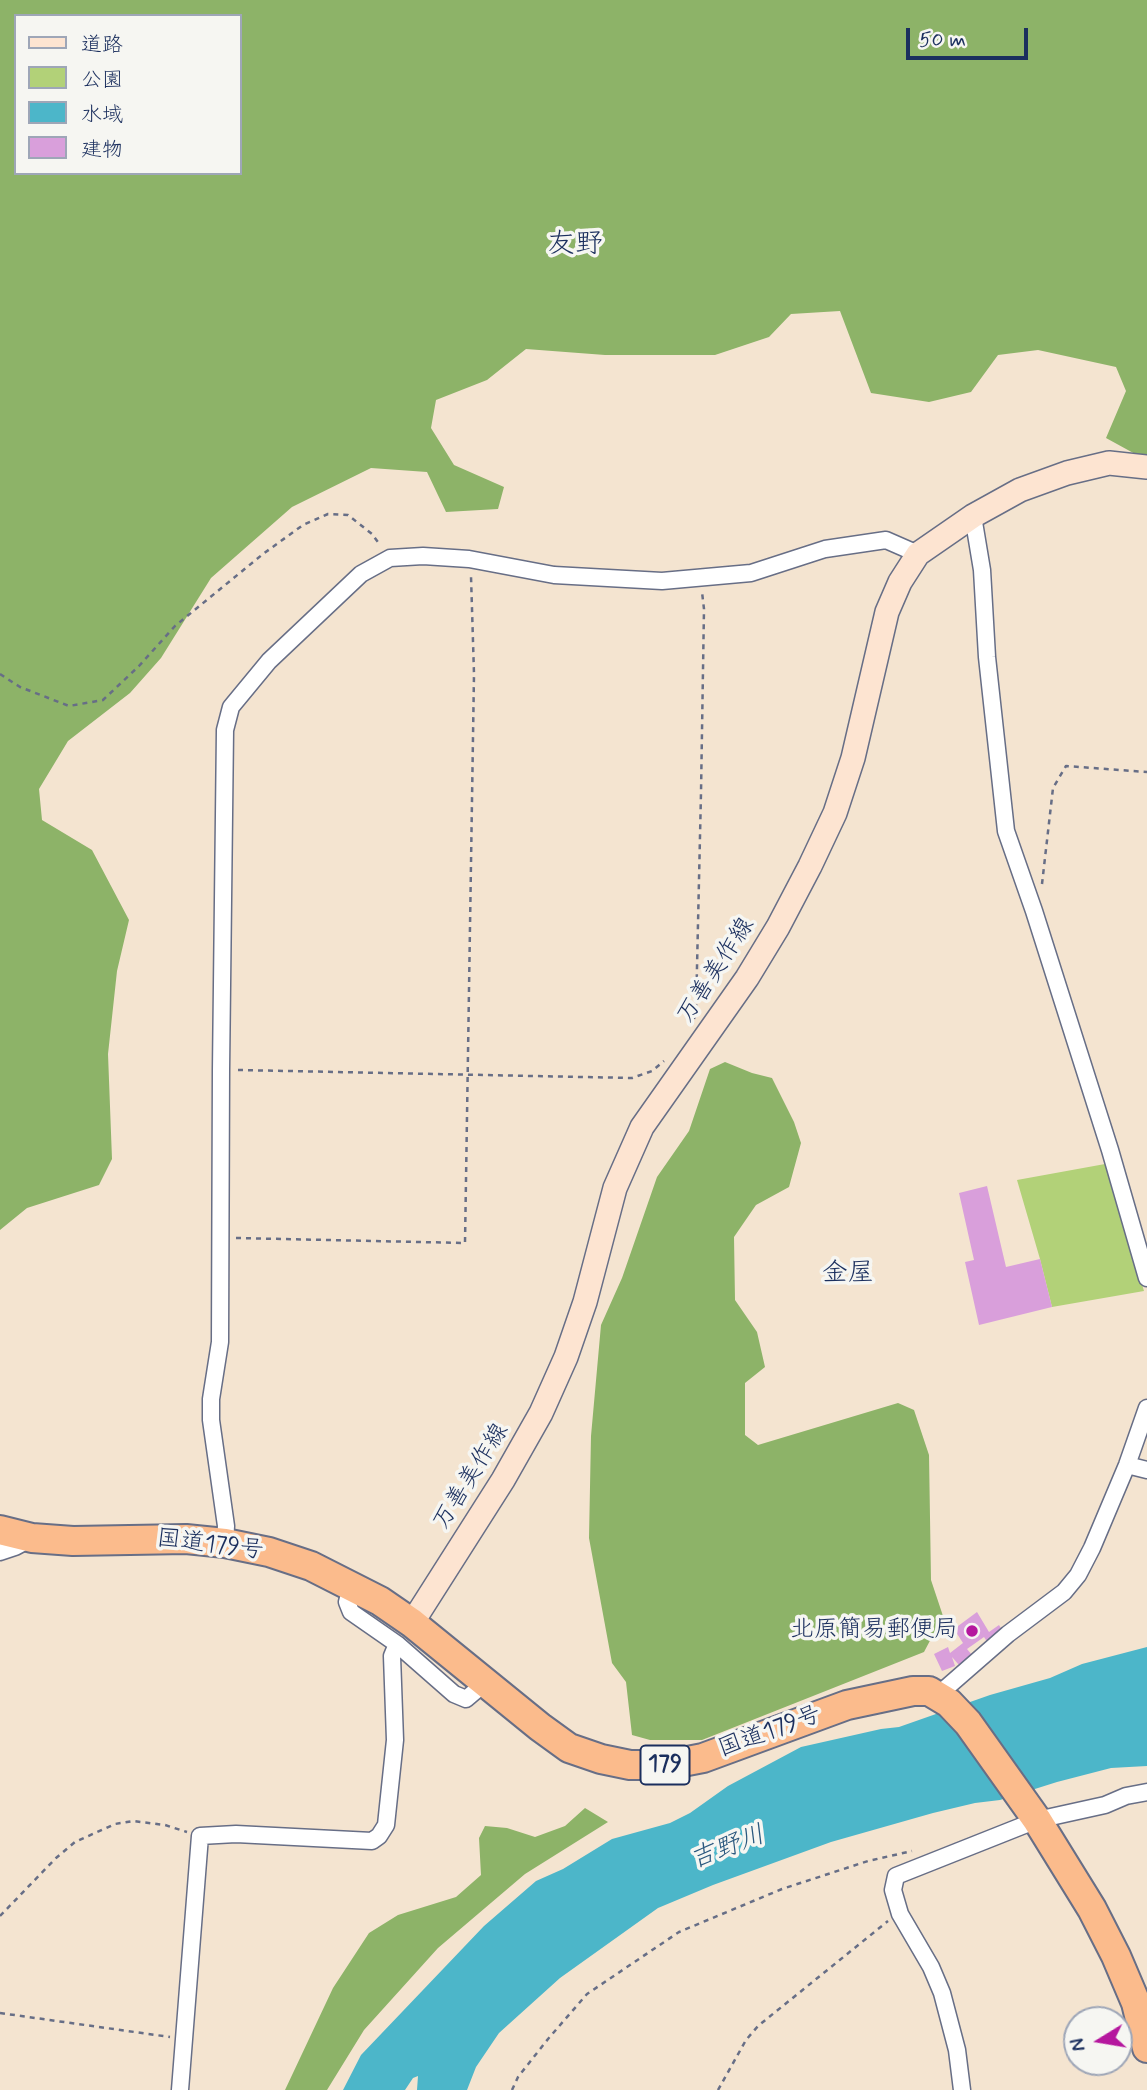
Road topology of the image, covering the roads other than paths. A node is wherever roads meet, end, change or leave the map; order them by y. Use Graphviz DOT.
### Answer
graph roads {
  1 [pos="1147,467"];
  2 [pos="973,516"];
  3 [pos="918,554"];
  4 [pos="1147,1278"];
  5 [pos="1147,1408"];
  6 [pos="1127,1465"];
  7 [pos="1147,1470"];
  8 [pos="0,1530"];
  9 [pos="32,1538"];
  10 [pos="225,1543"];
  11 [pos="0,1552"];
  12 [pos="404,1634"];
  13 [pos="943,1699"];
  14 [pos="1147,1792"];
  15 [pos="1030,1810"];
  16 [pos="1147,2048"];
  17 [pos="180,2090"];
  18 [pos="962,2090"];
  1 -- 2 [label="main road, 万善美作線"];
  2 -- 3 [label="main road, 万善美作線"];
  2 -- 4 [label="street"];
  3 -- 10 [label="street"];
  3 -- 12 [label="main road, 万善美作線"];
  5 -- 6 [label="street"];
  6 -- 7 [label="street"];
  6 -- 13 [label="street"];
  8 -- 9 [label="highway, 国道179号 / 179"];
  9 -- 10 [label="highway, 国道179号 / 179"];
  9 -- 11 [label="street"];
  10 -- 12 [label="highway, 国道179号 / 179"];
  12 -- 13 [label="highway, 国道179号 / 179"];
  12 -- 17 [label="street"];
  13 -- 15 [label="highway"];
  14 -- 15 [label="street"];
  15 -- 16 [label="highway"];
  15 -- 18 [label="street"];
}
